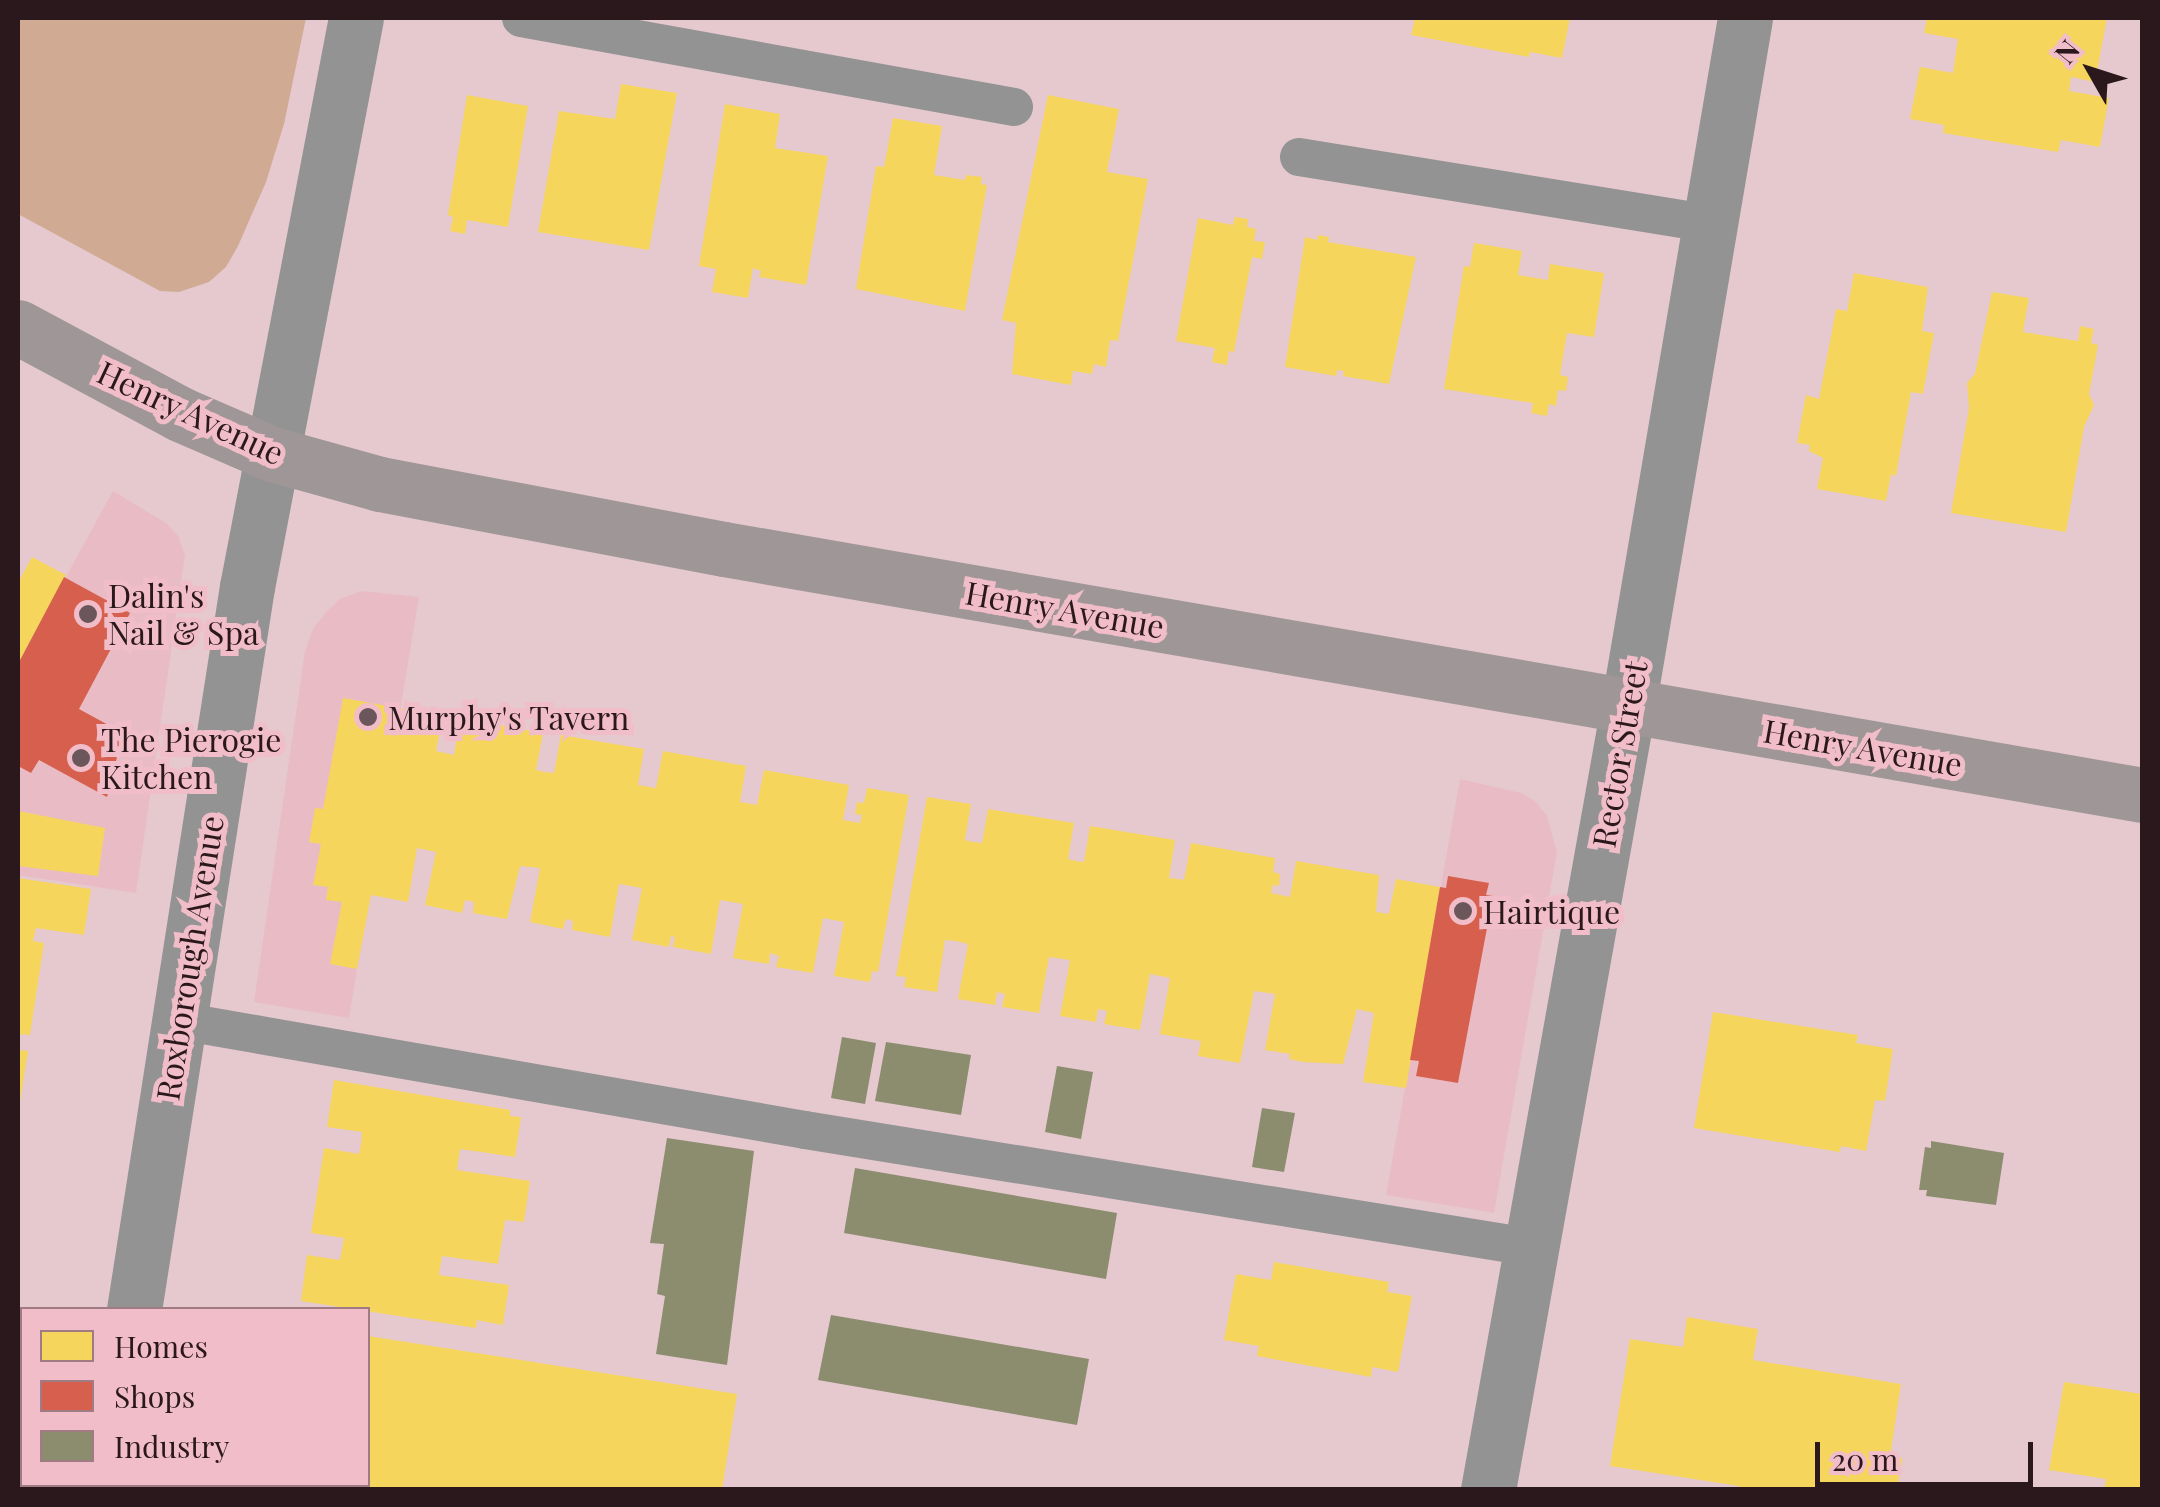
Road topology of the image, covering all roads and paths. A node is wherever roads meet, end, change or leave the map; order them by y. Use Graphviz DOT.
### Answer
graph roads {
  1 [pos="356,18"];
  2 [pos="521,18"];
  3 [pos="1744,18"];
  4 [pos="1014,107"];
  5 [pos="1299,156"];
  6 [pos="1708,224"];
  7 [pos="18,327"];
  8 [pos="272,454"];
  9 [pos="1628,706"];
  10 [pos="2142,795"];
  11 [pos="180,1021"];
  12 [pos="1530,1247"];
  13 [pos="134,1307"];
  14 [pos="1488,1490"];
  1 -- 8 [label="street, Roxborough Avenue"];
  2 -- 4 [label="lane"];
  3 -- 6 [label="street, Rector Street"];
  5 -- 6 [label="lane"];
  6 -- 9 [label="street, Rector Street"];
  7 -- 8 [label="main road, Henry Avenue"];
  8 -- 9 [label="main road, Henry Avenue"];
  8 -- 11 [label="street, Roxborough Avenue"];
  9 -- 10 [label="main road, Henry Avenue"];
  9 -- 12 [label="street, Rector Street"];
  11 -- 12 [label="lane"];
  11 -- 13 [label="street, Roxborough Avenue"];
  12 -- 14 [label="street, Rector Street"];
}
